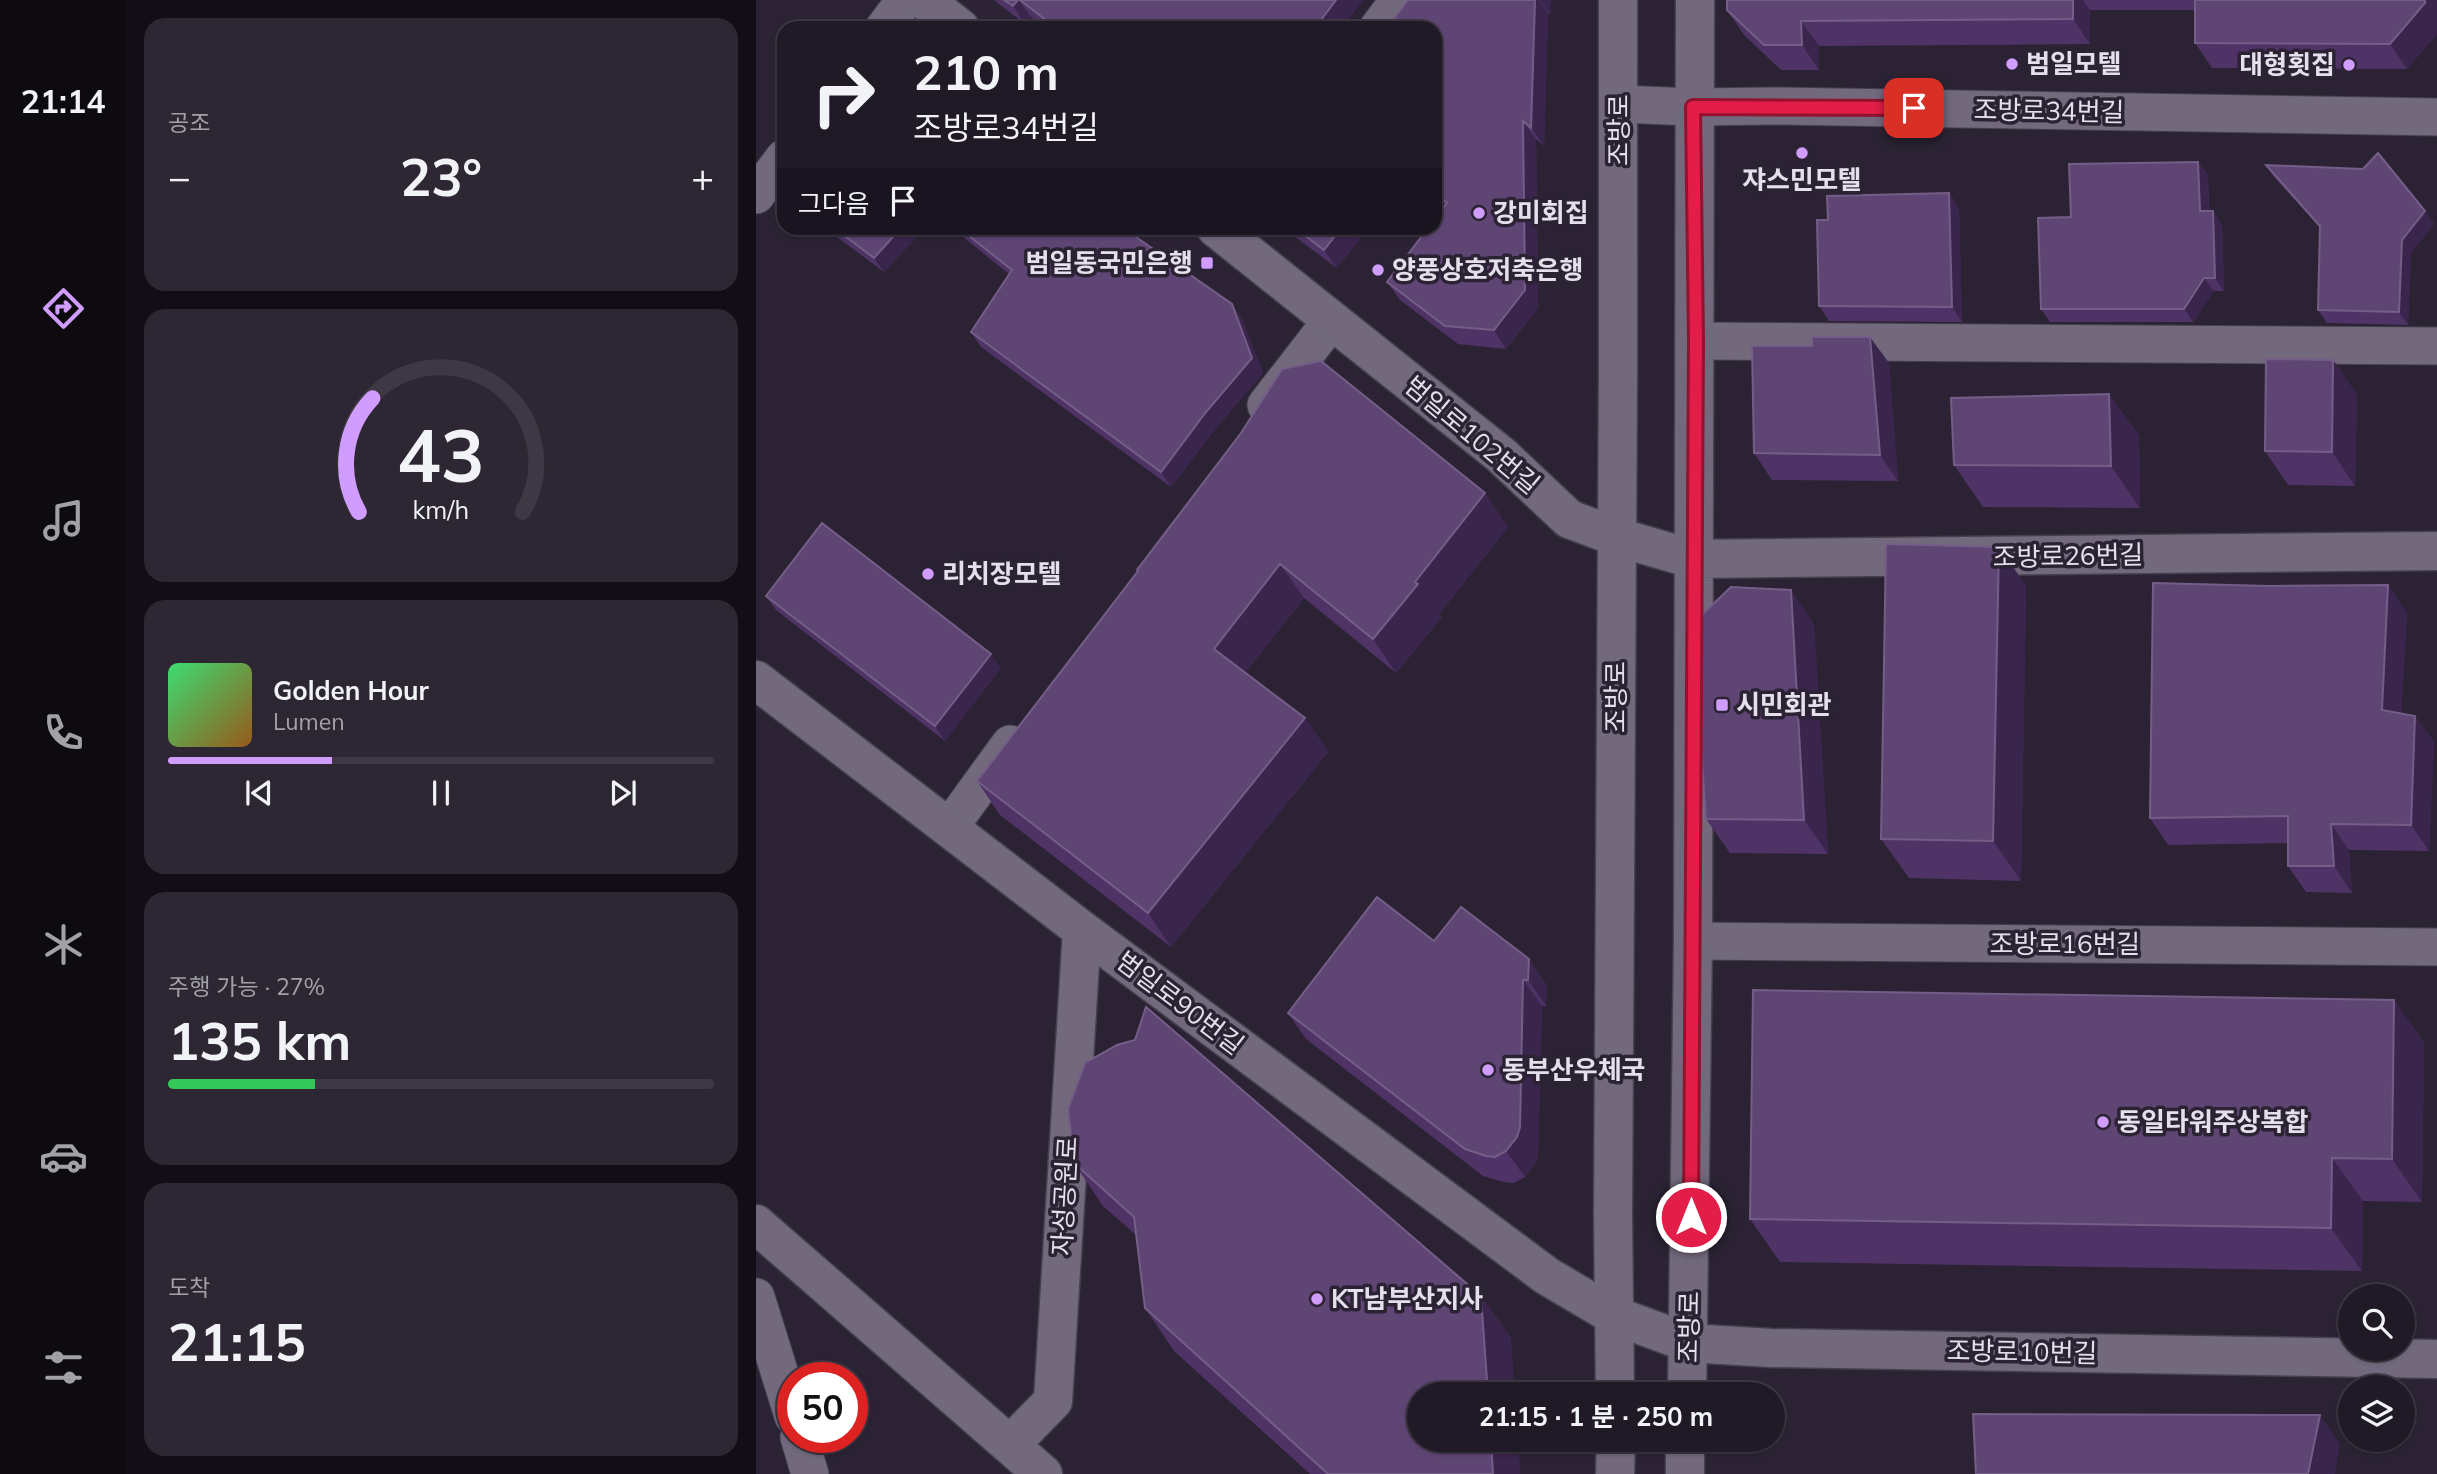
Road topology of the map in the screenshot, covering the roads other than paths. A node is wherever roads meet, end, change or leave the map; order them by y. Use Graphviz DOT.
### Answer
graph roads {
  1 [pos="905,0"];
  2 [pos="924,0"];
  3 [pos="1399,0"];
  4 [pos="1618,0"];
  5 [pos="1695,0"];
  6 [pos="889,21"];
  7 [pos="951,21"];
  8 [pos="1383,21"];
  9 [pos="1619,104"];
  10 [pos="1693,107"];
  11 [pos="2437,117"];
  12 [pos="777,167"];
  13 [pos="756,195"];
  14 [pos="1229,235"];
  15 [pos="1332,320"];
  16 [pos="1696,341"];
  17 [pos="2437,346"];
  18 [pos="1247,431"];
  19 [pos="1617,537"];
  20 [pos="2437,551"];
  21 [pos="1693,559"];
  22 [pos="756,680"];
  23 [pos="1026,723"];
  24 [pos="949,828"];
  25 [pos="1082,930"];
  26 [pos="1693,941"];
  27 [pos="2437,947"];
  28 [pos="756,1224"];
  29 [pos="756,1297"];
  30 [pos="1613,1315"];
  31 [pos="1689,1343"];
  32 [pos="2437,1359"];
  33 [pos="777,1365"];
  34 [pos="1615,1382"];
  35 [pos="1688,1382"];
  36 [pos="1010,1445"];
  37 [pos="1616,1452"];
  38 [pos="1685,1452"];
  39 [pos="804,1453"];
  40 [pos="810,1474"];
  41 [pos="1043,1474"];
  42 [pos="1615,1474"];
  43 [pos="1685,1474"];
  1 -- 6 [label="street"];
  2 -- 7 [label="street"];
  3 -- 8 [label="street"];
  4 -- 9 [label="street, 조방로"];
  5 -- 10 [label="street, 조방로"];
  9 -- 10 [label="street, 조방로34번길"];
  9 -- 19 [label="street, 조방로"];
  10 -- 11 [label="street, 조방로34번길"];
  10 -- 16 [label="street, 조방로"];
  12 -- 13 [label="street"];
  14 -- 15 [label="street, 범일로102번길"];
  15 -- 18 [label="street"];
  15 -- 19 [label="street, 범일로102번길"];
  16 -- 17 [label="street"];
  16 -- 21 [label="street, 조방로"];
  19 -- 21 [label="street, 조방로26번길"];
  19 -- 30 [label="street, 조방로"];
  20 -- 21 [label="street, 조방로26번길"];
  21 -- 26 [label="street, 조방로"];
  22 -- 24 [label="street, 범일로90번길"];
  23 -- 24 [label="street"];
  24 -- 25 [label="street, 범일로90번길"];
  25 -- 30 [label="street, 범일로90번길"];
  25 -- 36 [label="street, 자성공원로"];
  26 -- 27 [label="street, 조방로16번길"];
  26 -- 31 [label="street, 조방로"];
  28 -- 36 [label="street"];
  29 -- 33 [label="street"];
  30 -- 31 [label="street, 조방로10번길"];
  30 -- 34 [label="street, 조방로"];
  31 -- 32 [label="street, 조방로10번길"];
  31 -- 35 [label="street, 조방로"];
  36 -- 41 [label="street"];
  37 -- 42 [label="street"];
  38 -- 43 [label="street"];
  39 -- 40 [label="street"];
}
